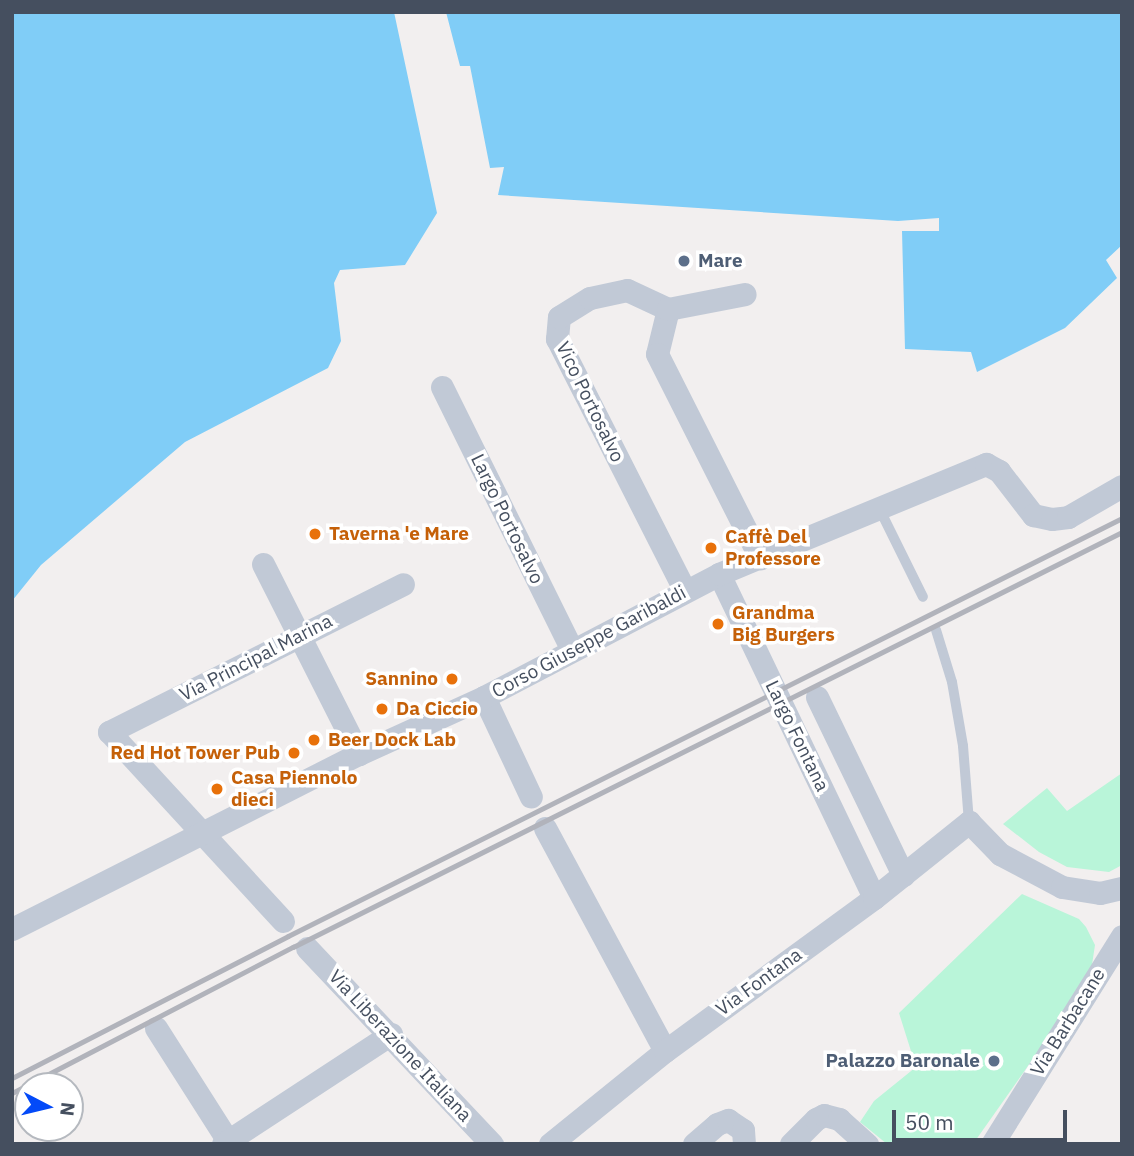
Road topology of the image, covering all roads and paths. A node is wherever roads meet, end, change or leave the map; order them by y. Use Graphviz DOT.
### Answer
graph roads {
  1 [pos="745,294"];
  2 [pos="668,309"];
  3 [pos="442,387"];
  4 [pos="1122,486"];
  5 [pos="879,508"];
  6 [pos="760,558"];
  7 [pos="263,564"];
  8 [pos="719,575"];
  9 [pos="403,584"];
  10 [pos="685,592"];
  11 [pos="923,597"];
  12 [pos="936,630"];
  13 [pos="300,636"];
  14 [pos="572,650"];
  15 [pos="484,697"];
  16 [pos="817,697"];
  17 [pos="359,754"];
  18 [pos="531,797"];
  19 [pos="968,822"];
  20 [pos="545,828"];
  21 [pos="202,833"];
  22 [pos="903,875"];
  23 [pos="1122,888"];
  24 [pos="874,898"];
  25 [pos="284,921"];
  26 [pos="12,929"];
  27 [pos="1122,936"];
  28 [pos="307,948"];
  29 [pos="156,1028"];
  30 [pos="391,1034"];
  31 [pos="665,1051"];
  32 [pos="227,1143"];
  33 [pos="492,1144"];
  34 [pos="550,1144"];
  35 [pos="694,1144"];
  36 [pos="744,1144"];
  37 [pos="791,1144"];
  38 [pos="867,1144"];
  39 [pos="992,1144"];
  1 -- 2 [label="street"];
  2 -- 6 [label="street"];
  2 -- 10 [label="street, Vico Portosalvo"];
  3 -- 14 [label="street, Largo Portosalvo"];
  4 -- 5 [label="street, Corso Giuseppe Garibaldi"];
  5 -- 6 [label="street, Corso Giuseppe Garibaldi"];
  5 -- 11 [label="lane"];
  6 -- 8 [label="street, Corso Giuseppe Garibaldi"];
  7 -- 13 [label="street"];
  8 -- 10 [label="street, Corso Giuseppe Garibaldi"];
  8 -- 24 [label="street, Largo Fontana"];
  9 -- 13 [label="street, Via Principal Marina"];
  10 -- 14 [label="street, Corso Giuseppe Garibaldi"];
  12 -- 19 [label="lane"];
  13 -- 17 [label="street"];
  13 -- 21 [label="street, Via Principal Marina"];
  14 -- 15 [label="street, Corso Giuseppe Garibaldi"];
  15 -- 17 [label="street, Corso Giuseppe Garibaldi"];
  15 -- 18 [label="street"];
  16 -- 22 [label="street, Largo Fontana"];
  17 -- 21 [label="street, Corso Giuseppe Garibaldi"];
  19 -- 22 [label="street, Via Fontana"];
  19 -- 23 [label="street"];
  20 -- 31 [label="street"];
  21 -- 25 [label="street"];
  21 -- 26 [label="street, Corso Giuseppe Garibaldi"];
  22 -- 24 [label="street, Via Fontana"];
  24 -- 31 [label="street, Via Fontana"];
  27 -- 39 [label="street, Via Barbacane"];
  28 -- 30 [label="street, Via Liberazione Italiana"];
  29 -- 32 [label="street"];
  30 -- 32 [label="street"];
  30 -- 33 [label="street, Via Liberazione Italiana"];
  31 -- 34 [label="street, Via Fontana"];
  35 -- 36 [label="street"];
  37 -- 38 [label="street"];
}
